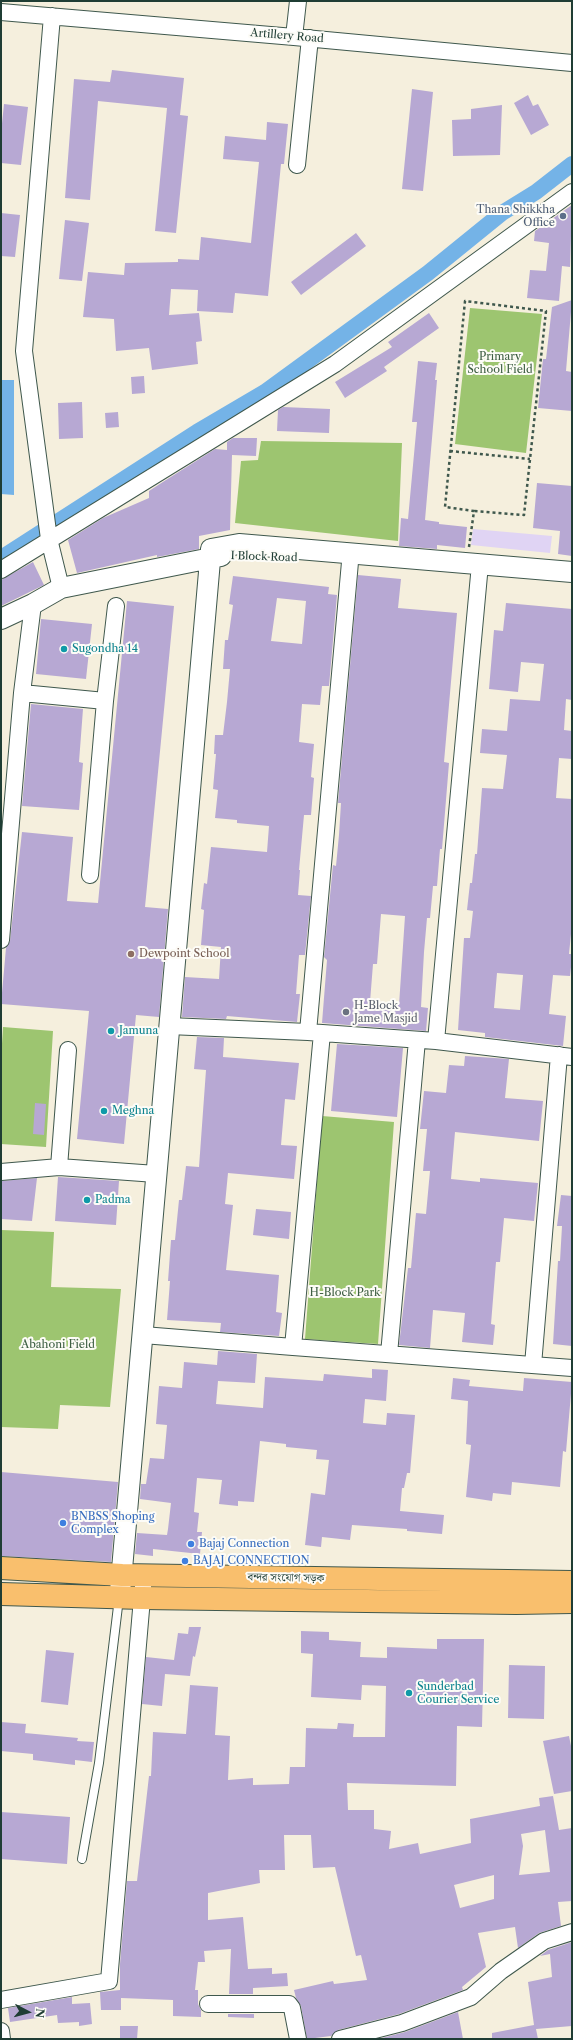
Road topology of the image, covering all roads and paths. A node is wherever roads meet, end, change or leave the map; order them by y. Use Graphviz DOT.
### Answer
graph roads {
  1 [pos="298,1"];
  2 [pos="1,12"];
  3 [pos="52,16"];
  4 [pos="302,37"];
  5 [pos="572,63"];
  6 [pos="297,165"];
  7 [pos="572,192"];
  8 [pos="450,451"];
  9 [pos="530,459"];
  10 [pos="474,511"];
  11 [pos="49,539"];
  12 [pos="209,558"];
  13 [pos="350,562"];
  14 [pos="473,569"];
  15 [pos="1,570"];
  16 [pos="572,572"];
  17 [pos="572,583"];
  18 [pos="61,588"];
  19 [pos="33,604"];
  20 [pos="116,606"];
  21 [pos="1,619"];
  22 [pos="22,693"];
  23 [pos="105,702"];
  24 [pos="90,875"];
  25 [pos="1,940"];
  26 [pos="169,1026"];
  27 [pos="315,1032"];
  28 [pos="417,1040"];
  29 [pos="436,1041"];
  30 [pos="68,1050"];
  31 [pos="565,1056"];
  32 [pos="59,1167"];
  33 [pos="1,1172"];
  34 [pos="156,1174"];
  35 [pos="143,1335"];
  36 [pos="293,1347"];
  37 [pos="389,1354"];
  38 [pos="533,1365"];
  39 [pos="572,1368"];
  40 [pos="1,1568"];
  41 [pos="122,1575"];
  42 [pos="144,1575"];
  43 [pos="572,1582"];
  44 [pos="1,1594"];
  45 [pos="119,1598"];
  46 [pos="142,1598"];
  47 [pos="572,1602"];
  48 [pos="82,1859"];
  49 [pos="572,1932"];
  50 [pos="1,2000"];
  51 [pos="208,2004"];
  52 [pos="1,2031"];
  53 [pos="2,2039"];
  54 [pos="298,2039"];
  55 [pos="340,2039"];
  1 -- 4 [label="street"];
  2 -- 3 [label="street, Artillery Road"];
  3 -- 4 [label="street, Artillery Road"];
  3 -- 11 [label="street"];
  4 -- 5 [label="street, Artillery Road"];
  4 -- 6 [label="street"];
  7 -- 11 [label="street"];
  8 -- 9 [label="path"];
  8 -- 9 [label="path"];
  8 -- 10 [label="path"];
  9 -- 10 [label="path"];
  10 -- 14 [label="path"];
  11 -- 15 [label="street"];
  11 -- 18 [label="street"];
  12 -- 13 [label="street, I Block Road"];
  12 -- 14 [label="street, I Block Road"];
  12 -- 18 [label="street"];
  12 -- 26 [label="street"];
  13 -- 14 [label="street, I Block Road"];
  13 -- 27 [label="street"];
  14 -- 16 [label="street, I Block Road"];
  14 -- 17 [label="street, I Block Road"];
  14 -- 29 [label="street"];
  18 -- 19 [label="street"];
  19 -- 21 [label="street"];
  19 -- 22 [label="street"];
  20 -- 23 [label="street"];
  22 -- 23 [label="street"];
  22 -- 25 [label="street"];
  23 -- 24 [label="street"];
  26 -- 27 [label="street"];
  26 -- 34 [label="street"];
  27 -- 28 [label="street"];
  27 -- 36 [label="street"];
  28 -- 29 [label="street"];
  28 -- 37 [label="street"];
  29 -- 31 [label="street"];
  30 -- 32 [label="street"];
  31 -- 38 [label="street"];
  32 -- 33 [label="street"];
  32 -- 34 [label="street"];
  34 -- 35 [label="street"];
  35 -- 36 [label="street"];
  35 -- 41 [label="street"];
  36 -- 37 [label="street"];
  37 -- 38 [label="street"];
  38 -- 39 [label="street"];
  40 -- 41 [label="highway, বন্দর সংযোগ সড়ক"];
  41 -- 42 [label="highway, বন্দর সংযোগ সড়ক"];
  41 -- 45 [label="street"];
  42 -- 43 [label="highway, বন্দর সংযোগ সড়ক"];
  42 -- 46 [label="street"];
  44 -- 45 [label="highway, বন্দর সংযোগ সড়ক"];
  45 -- 46 [label="highway, বন্দর সংযোগ সড়ক"];
  45 -- 48 [label="lane"];
  46 -- 47 [label="highway, বন্দর সংযোগ সড়ক"];
  46 -- 50 [label="street"];
  49 -- 55 [label="street"];
  51 -- 54 [label="street"];
  52 -- 53 [label="street"];
}
